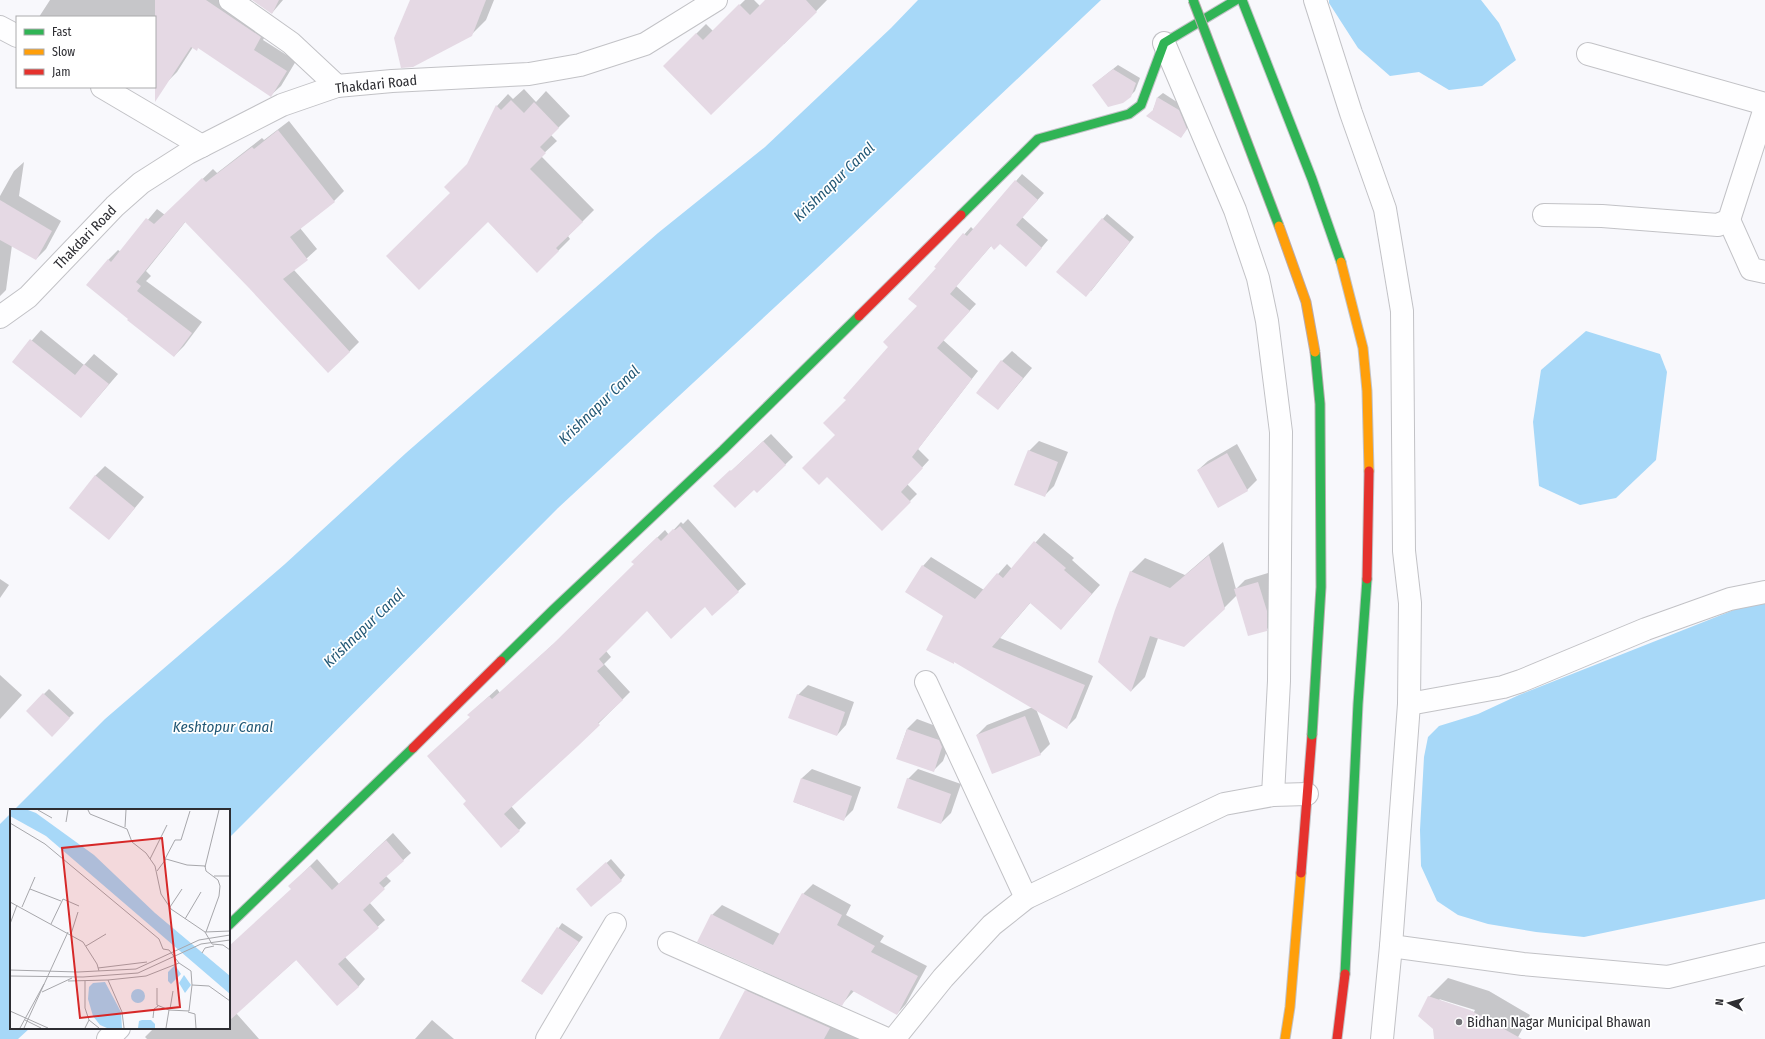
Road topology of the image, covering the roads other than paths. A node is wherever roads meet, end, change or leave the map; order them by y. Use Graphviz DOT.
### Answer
graph roads {
  1 [pos="230,0"];
  2 [pos="716,0"];
  3 [pos="1193,0"];
  4 [pos="1236,0"];
  5 [pos="1242,0"];
  6 [pos="1315,0"];
  7 [pos="0,27"];
  8 [pos="16,35"];
  9 [pos="1164,43"];
  10 [pos="1588,54"];
  11 [pos="337,86"];
  12 [pos="104,88"];
  13 [pos="1765,104"];
  14 [pos="1765,108"];
  15 [pos="202,146"];
  16 [pos="1544,215"];
  17 [pos="1729,220"];
  18 [pos="1765,272"];
  19 [pos="0,317"];
  20 [pos="1765,592"];
  21 [pos="926,682"];
  22 [pos="1409,704"];
  23 [pos="1307,794"];
  24 [pos="1273,795"];
  25 [pos="1026,898"];
  26 [pos="230,924"];
  27 [pos="615,924"];
  28 [pos="669,943"];
  29 [pos="1391,946"];
  30 [pos="1765,954"];
  31 [pos="119,1029"];
  32 [pos="1338,1038"];
  33 [pos="108,1039"];
  34 [pos="547,1039"];
  35 [pos="888,1039"];
  36 [pos="894,1039"];
  37 [pos="1285,1039"];
  38 [pos="1382,1039"];
  1 -- 11 [label="street"];
  2 -- 11 [label="street, Thakdari Road"];
  3 -- 23 [label="main road, bridge"];
  4 -- 9 [label="main road"];
  5 -- 32 [label="main road"];
  6 -- 22 [label="street"];
  7 -- 8 [label="street"];
  9 -- 24 [label="street"];
  9 -- 26 [label="main road"];
  10 -- 13 [label="street"];
  11 -- 15 [label="street, Thakdari Road"];
  12 -- 15 [label="street"];
  14 -- 17 [label="street"];
  15 -- 19 [label="street, Thakdari Road"];
  16 -- 17 [label="street"];
  17 -- 18 [label="street"];
  20 -- 22 [label="street"];
  21 -- 25 [label="street"];
  22 -- 29 [label="street"];
  23 -- 24 [label="street"];
  23 -- 37 [label="main road"];
  24 -- 25 [label="street"];
  25 -- 36 [label="street"];
  27 -- 34 [label="street"];
  28 -- 35 [label="street"];
  29 -- 30 [label="street"];
  29 -- 38 [label="street"];
  31 -- 33 [label="street"];
}
